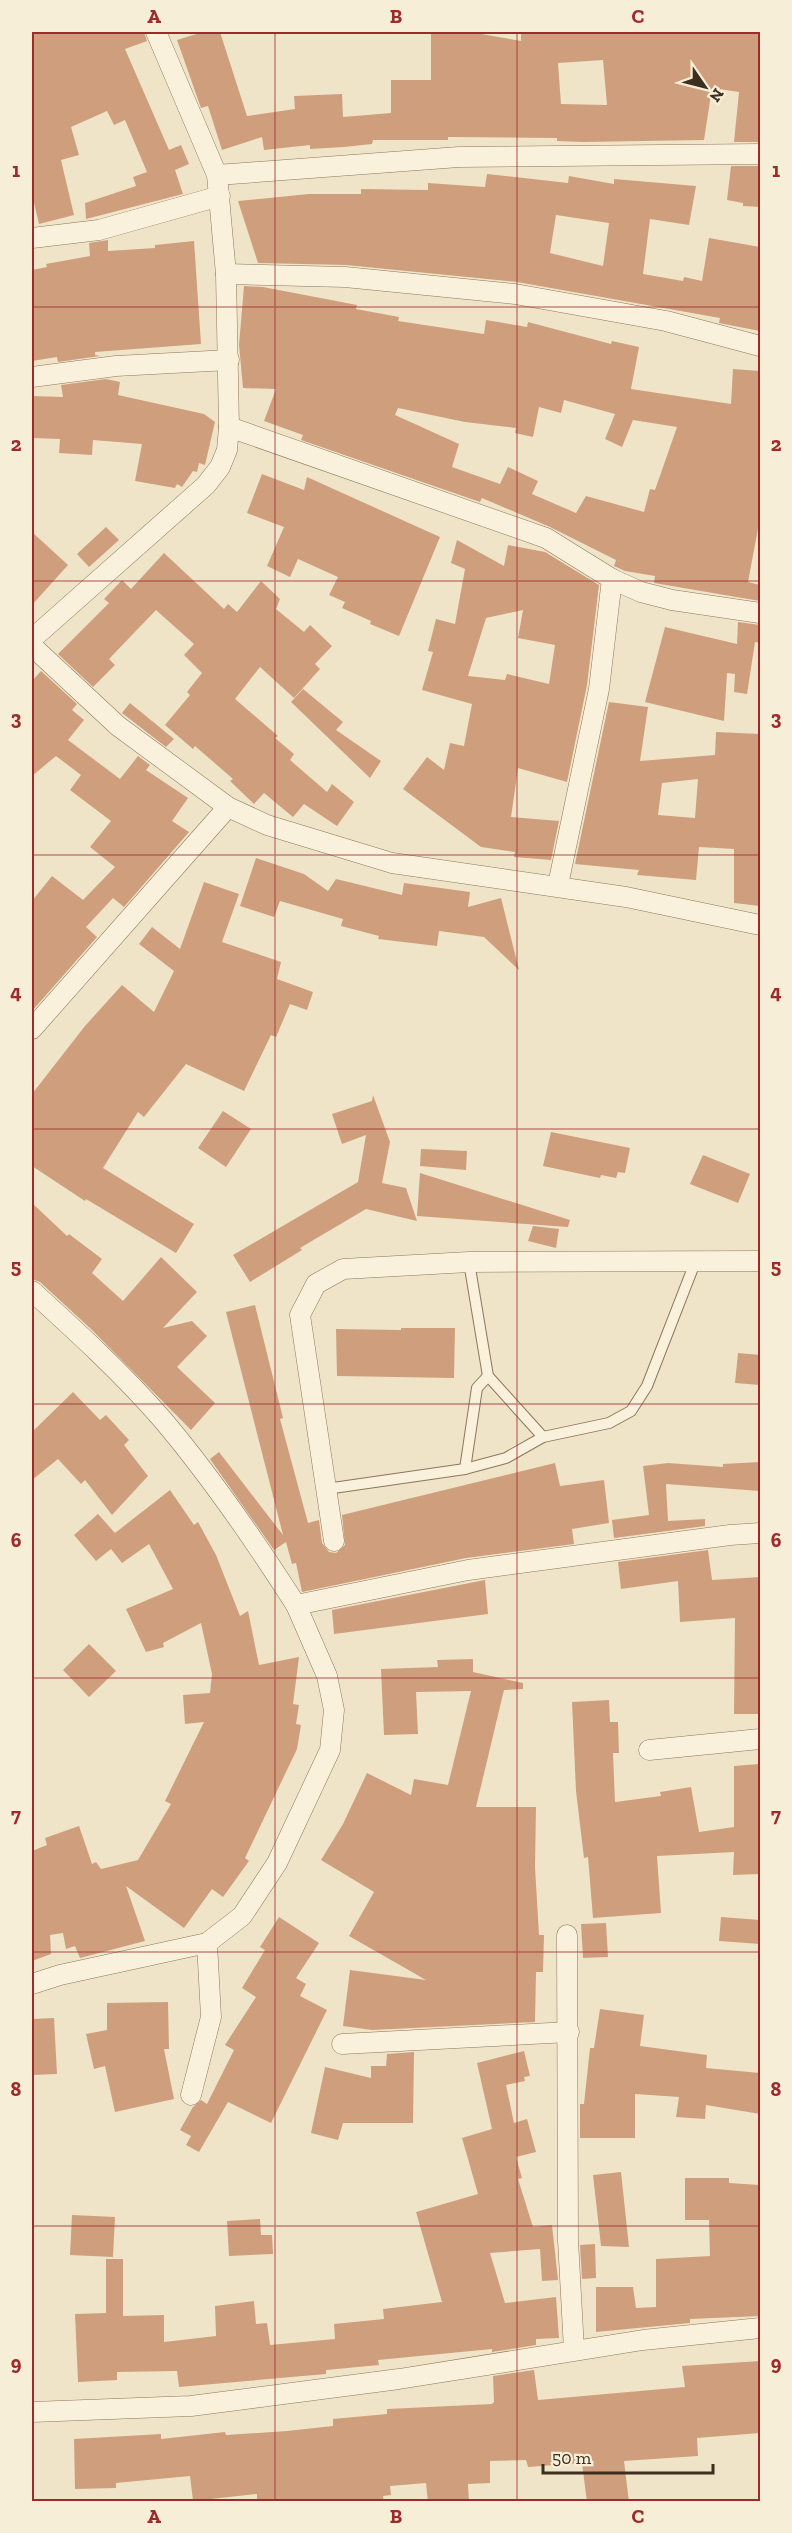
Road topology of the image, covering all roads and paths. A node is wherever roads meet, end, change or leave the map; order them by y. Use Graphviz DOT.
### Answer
graph roads {
  1 [pos="156,32"];
  2 [pos="760,154"];
  3 [pos="218,175"];
  4 [pos="220,196"];
  5 [pos="32,238"];
  6 [pos="226,274"];
  7 [pos="760,346"];
  8 [pos="229,360"];
  9 [pos="32,377"];
  10 [pos="229,427"];
  11 [pos="612,579"];
  12 [pos="760,613"];
  13 [pos="32,639"];
  14 [pos="32,646"];
  15 [pos="228,807"];
  16 [pos="558,885"];
  17 [pos="760,925"];
  18 [pos="32,1029"];
  19 [pos="696,1260"];
  20 [pos="469,1262"];
  21 [pos="760,1262"];
  22 [pos="32,1291"];
  23 [pos="488,1376"];
  24 [pos="543,1437"];
  25 [pos="465,1470"];
  26 [pos="326,1488"];
  27 [pos="760,1533"];
  28 [pos="334,1541"];
  29 [pos="296,1605"];
  30 [pos="760,1739"];
  31 [pos="649,1750"];
  32 [pos="567,1935"];
  33 [pos="207,1943"];
  34 [pos="32,1984"];
  35 [pos="568,2032"];
  36 [pos="342,2044"];
  37 [pos="191,2095"];
  38 [pos="760,2328"];
  39 [pos="574,2350"];
  40 [pos="32,2412"];
  1 -- 3 [label="street"];
  2 -- 3 [label="street"];
  3 -- 4 [label="street"];
  4 -- 5 [label="street"];
  4 -- 6 [label="street"];
  6 -- 7 [label="street"];
  6 -- 8 [label="street"];
  8 -- 9 [label="street"];
  8 -- 10 [label="street"];
  10 -- 11 [label="street"];
  10 -- 13 [label="street"];
  11 -- 12 [label="street"];
  11 -- 16 [label="street"];
  14 -- 15 [label="street"];
  15 -- 16 [label="street"];
  15 -- 18 [label="street"];
  16 -- 17 [label="street"];
  19 -- 20 [label="street"];
  19 -- 21 [label="street"];
  19 -- 24 [label="lane"];
  20 -- 23 [label="lane"];
  20 -- 26 [label="street"];
  22 -- 29 [label="street"];
  23 -- 24 [label="lane"];
  23 -- 25 [label="lane"];
  24 -- 25 [label="lane"];
  25 -- 26 [label="lane"];
  26 -- 28 [label="street"];
  27 -- 29 [label="street"];
  29 -- 33 [label="street"];
  30 -- 31 [label="street"];
  32 -- 35 [label="street"];
  33 -- 34 [label="street"];
  33 -- 37 [label="street"];
  35 -- 36 [label="street"];
  35 -- 39 [label="street"];
  38 -- 39 [label="street"];
  39 -- 40 [label="street"];
}
